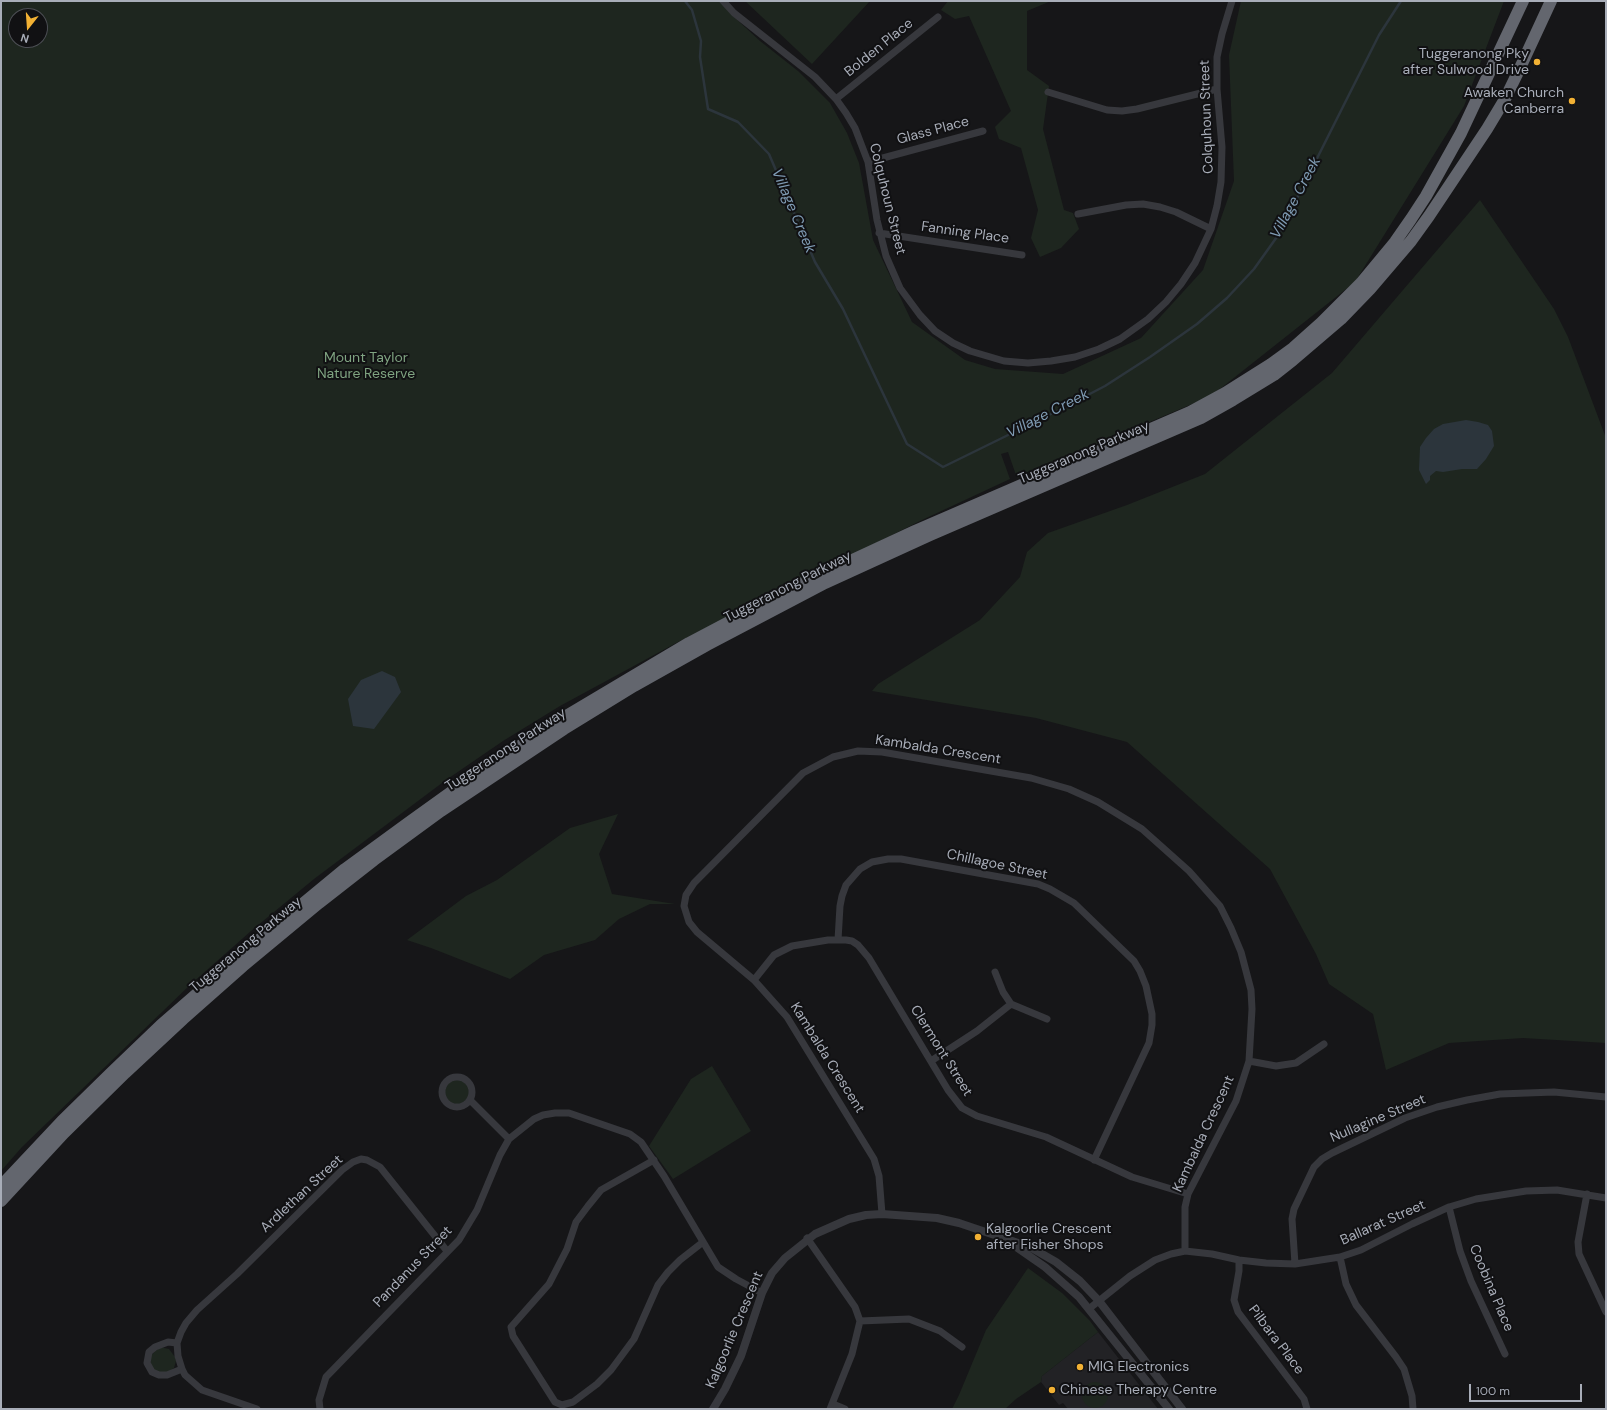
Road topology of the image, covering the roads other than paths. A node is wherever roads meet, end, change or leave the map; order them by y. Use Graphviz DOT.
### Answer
graph roads {
  1 [pos="723,1"];
  2 [pos="1232,1"];
  3 [pos="1515,1"];
  4 [pos="1523,1"];
  5 [pos="1550,1"];
  6 [pos="1559,1"];
  7 [pos="1545,13"];
  8 [pos="938,17"];
  9 [pos="1508,34"];
  10 [pos="1217,89"];
  11 [pos="1048,92"];
  12 [pos="836,99"];
  13 [pos="983,131"];
  14 [pos="868,162"];
  15 [pos="1078,214"];
  16 [pos="1211,229"];
  17 [pos="879,234"];
  18 [pos="1022,255"];
  19 [pos="838,940"];
  20 [pos="995,972"];
  21 [pos="754,980"];
  22 [pos="1011,1004"];
  23 [pos="1047,1019"];
  24 [pos="1324,1044"];
  25 [pos="931,1061"];
  26 [pos="1249,1061"];
  27 [pos="1606,1097"];
  28 [pos="470,1100"];
  29 [pos="509,1139"];
  30 [pos="654,1160"];
  31 [pos="1094,1160"];
  32 [pos="1,1186"];
  33 [pos="1188,1194"];
  34 [pos="1586,1194"];
  35 [pos="1606,1198"];
  36 [pos="1,1201"];
  37 [pos="1450,1208"];
  38 [pos="882,1214"];
  39 [pos="808,1238"];
  40 [pos="1003,1238"];
  41 [pos="703,1242"];
  42 [pos="447,1251"];
  43 [pos="1185,1251"];
  44 [pos="1340,1256"];
  45 [pos="1239,1260"];
  46 [pos="1295,1264"];
  47 [pos="762,1293"];
  48 [pos="1099,1301"];
  49 [pos="1090,1308"];
  50 [pos="1606,1312"];
  51 [pos="860,1321"];
  52 [pos="177,1344"];
  53 [pos="962,1347"];
  54 [pos="1505,1354"];
  55 [pos="182,1369"];
  56 [pos="832,1406"];
  57 [pos="1180,1408"];
  58 [pos="257,1409"];
  59 [pos="320,1409"];
  60 [pos="713,1409"];
  61 [pos="845,1409"];
  62 [pos="1169,1409"];
  63 [pos="1307,1409"];
  64 [pos="1413,1409"];
  1 -- 12 [label="street, Colquhoun Street"];
  2 -- 10 [label="street, Colquhoun Street"];
  3 -- 9 [label="highway"];
  4 -- 9 [label="highway, Tuggeranong Parkway"];
  5 -- 7 [label="highway, Tuggeranong Parkway"];
  6 -- 7 [label="highway"];
  7 -- 36 [label="highway, Tuggeranong Parkway"];
  8 -- 12 [label="street, Bolden Place"];
  9 -- 32 [label="highway, Tuggeranong Parkway"];
  10 -- 11 [label="street"];
  10 -- 16 [label="street, Colquhoun Street"];
  12 -- 14 [label="street, Colquhoun Street"];
  13 -- 14 [label="street, Glass Place"];
  14 -- 17 [label="street, Colquhoun Street"];
  15 -- 16 [label="street"];
  16 -- 17 [label="street, Colquhoun Street"];
  17 -- 18 [label="street, Fanning Place"];
  19 -- 21 [label="street, Clermont Street"];
  19 -- 25 [label="street, Clermont Street"];
  19 -- 31 [label="street, Chillagoe Street"];
  20 -- 22 [label="street"];
  21 -- 26 [label="street, Kambalda Crescent"];
  21 -- 38 [label="street, Kambalda Crescent"];
  22 -- 23 [label="street"];
  22 -- 25 [label="street"];
  24 -- 26 [label="street"];
  25 -- 31 [label="street, Clermont Street"];
  26 -- 33 [label="street, Kambalda Crescent"];
  27 -- 46 [label="street, Nullagine Street"];
  28 -- 28 [label="street"];
  28 -- 29 [label="street"];
  29 -- 30 [label="street, Pandanus Street"];
  29 -- 42 [label="street, Pandanus Street"];
  30 -- 41 [label="street, Pandanus Street"];
  30 -- 41 [label="street"];
  31 -- 33 [label="street, Clermont Street"];
  33 -- 43 [label="street, Kambalda Crescent"];
  34 -- 35 [label="street, Ballarat Street"];
  34 -- 37 [label="street, Ballarat Street"];
  34 -- 50 [label="street"];
  37 -- 44 [label="street, Ballarat Street"];
  37 -- 54 [label="street, Coobina Place"];
  38 -- 39 [label="street, Kalgoorlie Crescent"];
  38 -- 40 [label="street, Kalgoorlie Crescent"];
  39 -- 47 [label="street, Kalgoorlie Crescent"];
  39 -- 51 [label="street"];
  40 -- 48 [label="street, Kalgoorlie Crescent"];
  40 -- 49 [label="street, Kalgoorlie Crescent"];
  41 -- 47 [label="street, Pandanus Street"];
  42 -- 52 [label="street, Ardlethan Street"];
  42 -- 59 [label="street, Pandanus Street"];
  43 -- 45 [label="street, Ballarat Street"];
  43 -- 48 [label="street, Ballarat Street"];
  44 -- 46 [label="street, Ballarat Street"];
  44 -- 64 [label="street"];
  45 -- 46 [label="street, Ballarat Street"];
  45 -- 63 [label="street, Pilbara Place"];
  47 -- 60 [label="street, Kalgoorlie Crescent"];
  48 -- 49 [label="street, Ballarat Street"];
  48 -- 57 [label="street, Kalgoorlie Crescent"];
  49 -- 62 [label="street, Kalgoorlie Crescent"];
  51 -- 53 [label="street"];
  51 -- 56 [label="street"];
  52 -- 55 [label="street"];
  52 -- 55 [label="street"];
  55 -- 58 [label="street"];
  56 -- 61 [label="street"];
}
